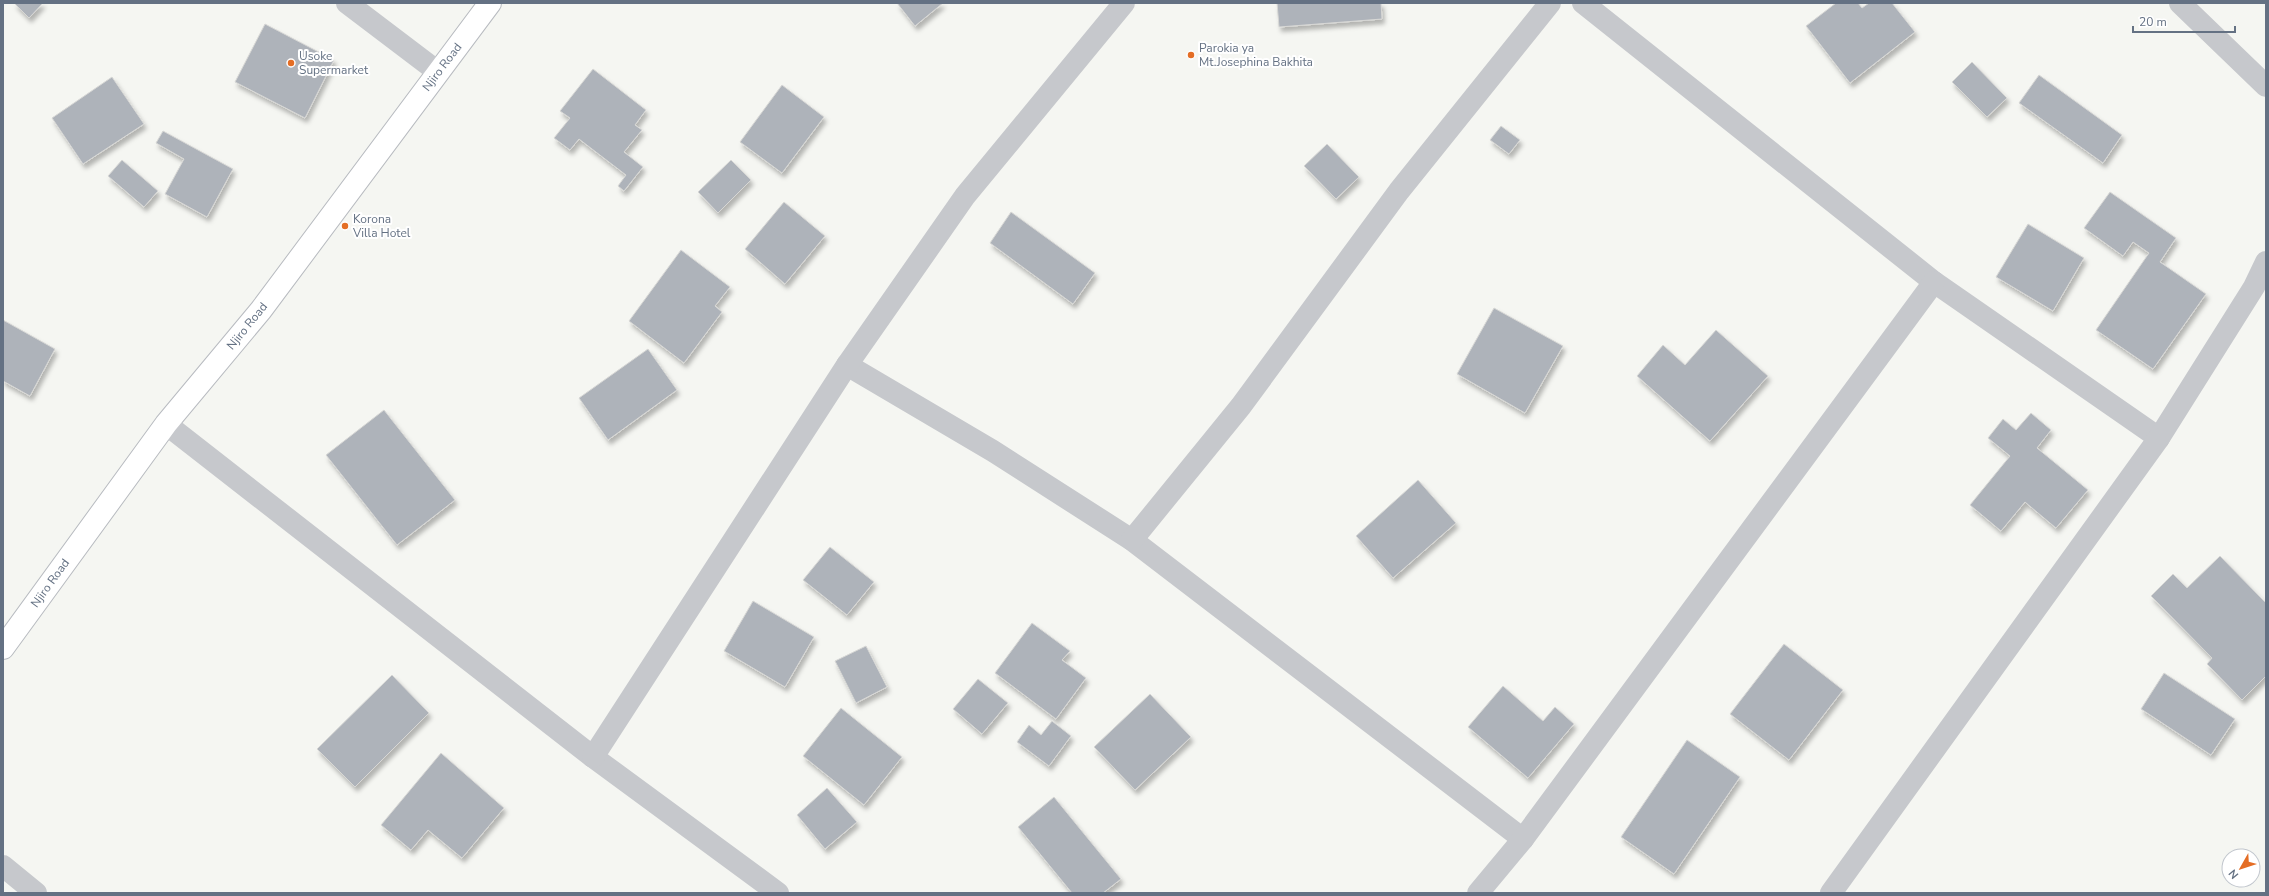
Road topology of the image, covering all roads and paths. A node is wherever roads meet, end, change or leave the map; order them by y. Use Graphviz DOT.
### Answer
graph roads {
  1 [pos="347,3"];
  2 [pos="490,3"];
  3 [pos="1550,3"];
  4 [pos="1583,3"];
  5 [pos="2180,3"];
  6 [pos="1114,6"];
  7 [pos="438,72"];
  8 [pos="2266,86"];
  9 [pos="2266,262"];
  10 [pos="1934,282"];
  11 [pos="847,365"];
  12 [pos="166,424"];
  13 [pos="2159,438"];
  14 [pos="1132,540"];
  15 [pos="3,648"];
  16 [pos="593,757"];
  17 [pos="1523,839"];
  18 [pos="3,866"];
  19 [pos="36,893"];
  20 [pos="778,893"];
  21 [pos="1478,893"];
  22 [pos="1831,893"];
  1 -- 7 [label="street"];
  2 -- 7 [label="street, Njiro Road"];
  3 -- 14 [label="street"];
  4 -- 10 [label="street"];
  5 -- 8 [label="street"];
  6 -- 11 [label="street"];
  7 -- 12 [label="street, Njiro Road"];
  9 -- 13 [label="street"];
  10 -- 13 [label="street"];
  10 -- 17 [label="street"];
  11 -- 14 [label="street"];
  11 -- 16 [label="street"];
  12 -- 15 [label="street, Njiro Road"];
  12 -- 16 [label="street"];
  13 -- 22 [label="street"];
  14 -- 17 [label="street"];
  16 -- 20 [label="street"];
  17 -- 21 [label="street"];
  18 -- 19 [label="street"];
}
